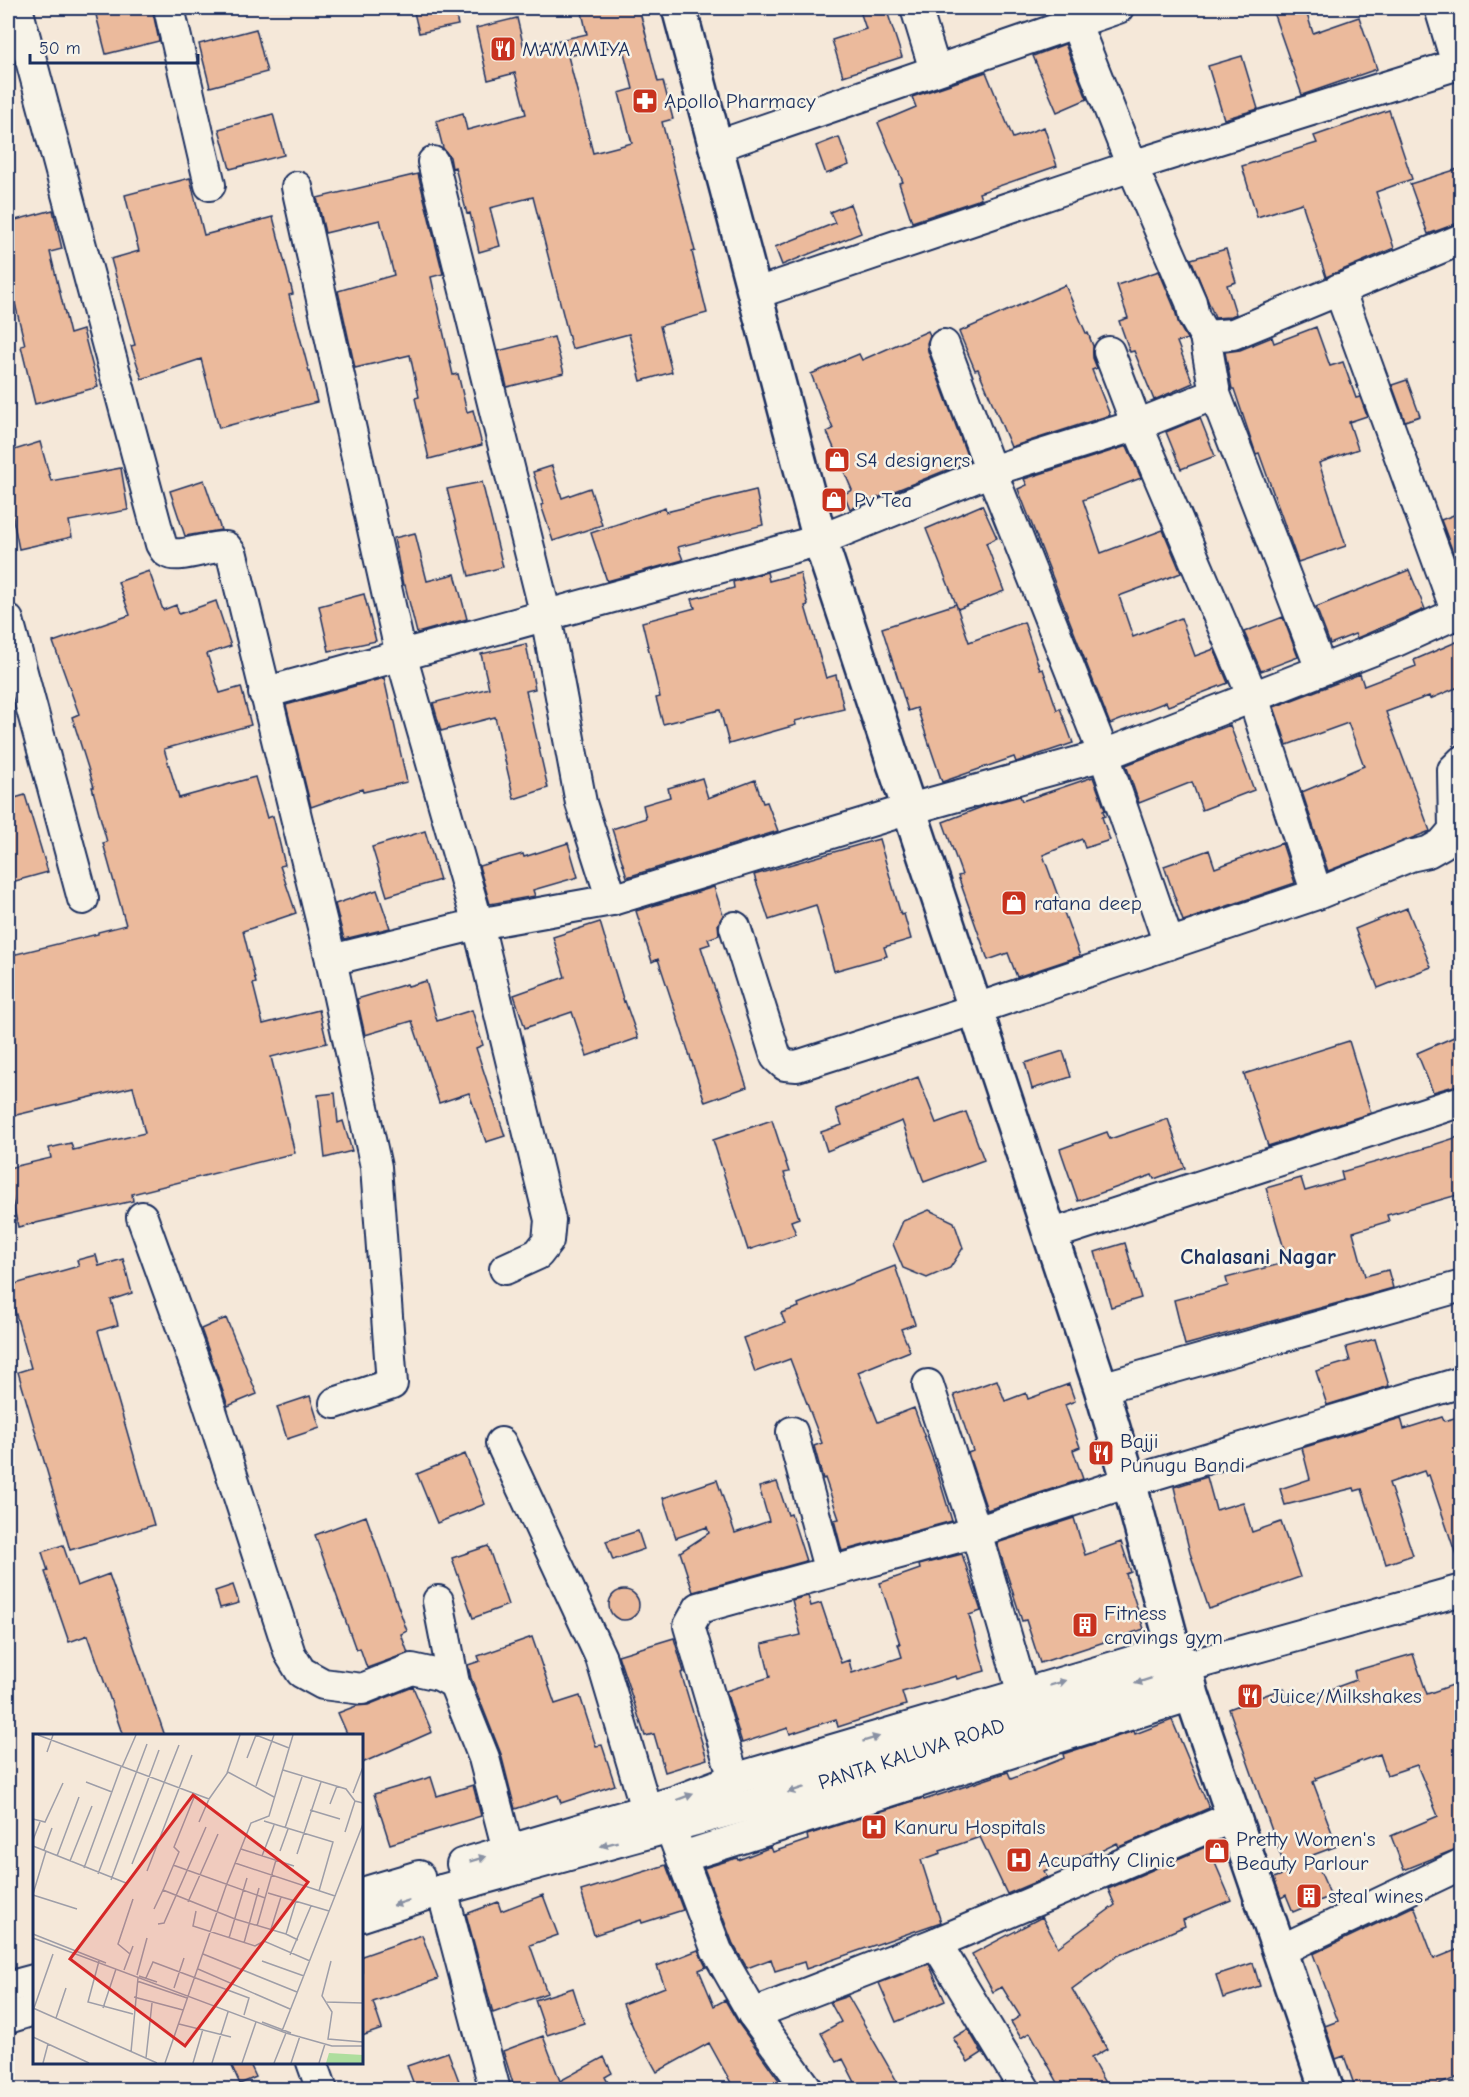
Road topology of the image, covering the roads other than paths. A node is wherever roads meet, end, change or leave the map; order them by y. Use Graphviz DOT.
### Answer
graph roads {
  1 [pos="16,8"];
  2 [pos="169,8"];
  3 [pos="679,8"];
  4 [pos="916,8"];
  5 [pos="1118,8"];
  6 [pos="1440,8"];
  7 [pos="1075,22"];
  8 [pos="1459,64"];
  9 [pos="934,70"];
  10 [pos="717,146"];
  11 [pos="433,162"];
  12 [pos="1132,166"];
  13 [pos="210,185"];
  14 [pos="297,187"];
  15 [pos="1461,239"];
  16 [pos="1339,289"];
  17 [pos="754,294"];
  18 [pos="1205,336"];
  19 [pos="944,345"];
  20 [pos="1109,352"];
  21 [pos="1215,394"];
  22 [pos="1137,425"];
  23 [pos="991,471"];
  24 [pos="820,540"];
  25 [pos="1459,612"];
  26 [pos="546,616"];
  27 [pos="8,620"];
  28 [pos="400,655"];
  29 [pos="1321,669"];
  30 [pos="264,693"];
  31 [pos="1252,697"];
  32 [pos="1104,755"];
  33 [pos="1461,761"];
  34 [pos="910,809"];
  35 [pos="1317,894"];
  36 [pos="83,899"];
  37 [pos="612,900"];
  38 [pos="478,924"];
  39 [pos="735,927"];
  40 [pos="1169,944"];
  41 [pos="331,960"];
  42 [pos="976,1009"];
  43 [pos="1461,1101"];
  44 [pos="142,1217"];
  45 [pos="1050,1235"];
  46 [pos="505,1269"];
  47 [pos="1461,1286"];
  48 [pos="1461,1382"];
  49 [pos="928,1384"];
  50 [pos="1101,1388"];
  51 [pos="335,1403"];
  52 [pos="792,1432"];
  53 [pos="501,1443"];
  54 [pos="1129,1482"];
  55 [pos="975,1532"];
  56 [pos="830,1572"];
  57 [pos="1461,1573"];
  58 [pos="1461,1590"];
  59 [pos="438,1601"];
  60 [pos="1184,1671"];
  61 [pos="454,1683"];
  62 [pos="1023,1694"];
  63 [pos="734,1779"];
  64 [pos="646,1809"];
  65 [pos="1234,1816"];
  66 [pos="669,1828"];
  67 [pos="508,1850"];
  68 [pos="682,1857"];
  69 [pos="1461,1864"];
  70 [pos="442,1890"];
  71 [pos="363,1893"];
  72 [pos="363,1916"];
  73 [pos="936,1943"];
  74 [pos="1281,1950"];
  75 [pos="33,1980"];
  76 [pos="8,1987"];
  77 [pos="33,2010"];
  78 [pos="753,2014"];
  79 [pos="8,2018"];
  80 [pos="313,2064"];
  81 [pos="322,2090"];
  82 [pos="495,2090"];
  83 [pos="808,2090"];
  84 [pos="1025,2090"];
  85 [pos="1327,2090"];
  1 -- 30 [label="street"];
  2 -- 13 [label="street"];
  3 -- 10 [label="main road"];
  4 -- 9 [label="street"];
  5 -- 7 [label="street"];
  6 -- 8 [label="street"];
  7 -- 9 [label="street"];
  7 -- 12 [label="street"];
  8 -- 12 [label="street"];
  9 -- 10 [label="street"];
  10 -- 17 [label="main road"];
  11 -- 26 [label="street"];
  12 -- 17 [label="street"];
  12 -- 18 [label="street"];
  14 -- 28 [label="street"];
  15 -- 16 [label="street"];
  16 -- 18 [label="street"];
  16 -- 25 [label="street"];
  17 -- 24 [label="main road"];
  18 -- 21 [label="street"];
  19 -- 23 [label="street"];
  20 -- 22 [label="street"];
  21 -- 22 [label="street"];
  21 -- 29 [label="street"];
  22 -- 23 [label="street"];
  22 -- 31 [label="street"];
  23 -- 24 [label="street"];
  23 -- 32 [label="street"];
  24 -- 26 [label="street"];
  24 -- 34 [label="main road"];
  25 -- 29 [label="street"];
  26 -- 28 [label="street"];
  26 -- 37 [label="street"];
  27 -- 36 [label="street"];
  28 -- 30 [label="street"];
  28 -- 38 [label="street"];
  29 -- 31 [label="street"];
  30 -- 41 [label="street"];
  31 -- 32 [label="street"];
  31 -- 35 [label="street"];
  32 -- 34 [label="street"];
  32 -- 40 [label="street"];
  33 -- 35 [label="street"];
  34 -- 37 [label="street"];
  34 -- 42 [label="main road"];
  35 -- 40 [label="street"];
  37 -- 38 [label="street"];
  38 -- 41 [label="street"];
  38 -- 46 [label="street"];
  39 -- 42 [label="street"];
  40 -- 42 [label="street"];
  41 -- 51 [label="street"];
  42 -- 45 [label="main road"];
  43 -- 45 [label="street"];
  44 -- 61 [label="street"];
  45 -- 50 [label="main road"];
  47 -- 50 [label="street"];
  48 -- 54 [label="street"];
  49 -- 55 [label="street"];
  50 -- 54 [label="main road"];
  52 -- 56 [label="street"];
  53 -- 64 [label="street"];
  54 -- 55 [label="street"];
  54 -- 60 [label="main road"];
  55 -- 56 [label="street"];
  55 -- 62 [label="street"];
  56 -- 63 [label="street"];
  57 -- 60 [label="street, PANTA KALUVA ROAD"];
  58 -- 60 [label="street, PANTA KALUVA ROAD"];
  59 -- 61 [label="street"];
  62 -- 60 [label="street, PANTA KALUVA ROAD, one-way"];
  60 -- 65 [label="main road"];
  60 -- 66 [label="street, PANTA KALUVA ROAD, one-way"];
  60 -- 68 [label="street"];
  61 -- 67 [label="street"];
  63 -- 62 [label="street, PANTA KALUVA ROAD, one-way"];
  64 -- 63 [label="street, PANTA KALUVA ROAD, one-way"];
  64 -- 67 [label="street, PANTA KALUVA ROAD"];
  65 -- 73 [label="street"];
  65 -- 74 [label="main road"];
  66 -- 68 [label="street"];
  66 -- 70 [label="street, PANTA KALUVA ROAD, one-way"];
  71 -- 67 [label="street, PANTA KALUVA ROAD, one-way"];
  68 -- 78 [label="street"];
  69 -- 74 [label="street"];
  70 -- 72 [label="street, PANTA KALUVA ROAD, one-way"];
  70 -- 82 [label="street"];
  73 -- 78 [label="street"];
  73 -- 84 [label="street"];
  74 -- 85 [label="main road"];
  75 -- 76 [label="street"];
  77 -- 79 [label="street"];
  78 -- 83 [label="street"];
  80 -- 81 [label="street"];
}
